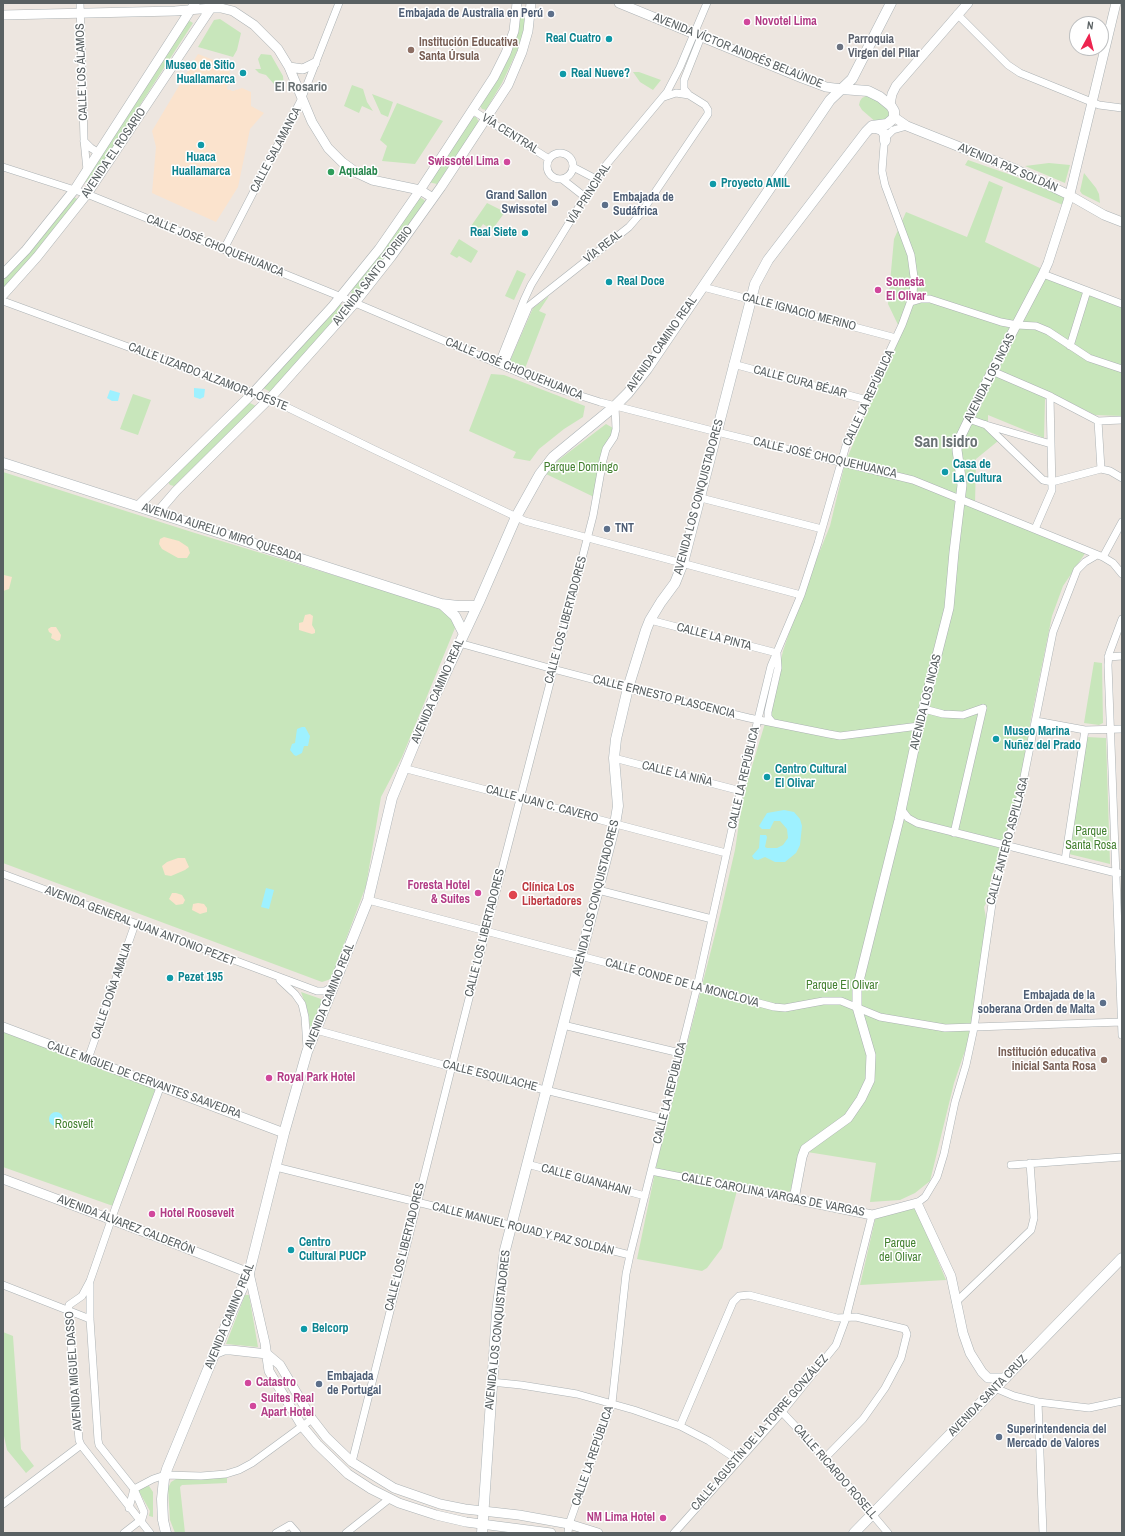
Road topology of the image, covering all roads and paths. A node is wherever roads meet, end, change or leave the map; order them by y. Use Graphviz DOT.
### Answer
graph roads {
  1 [pos="80,3"];
  2 [pos="339,3"];
  3 [pos="619,3"];
  4 [pos="707,3"];
  5 [pos="891,3"];
  6 [pos="968,3"];
  7 [pos="1117,3"];
  8 [pos="1122,4"];
  9 [pos="213,5"];
  10 [pos="192,6"];
  11 [pos="517,7"];
  12 [pos="531,7"];
  13 [pos="80,14"];
  14 [pos="957,14"];
  15 [pos="3,15"];
  16 [pos="697,36"];
  17 [pos="316,63"];
  18 [pos="289,67"];
  19 [pos="842,89"];
  20 [pos="689,95"];
  21 [pos="662,98"];
  22 [pos="302,100"];
  23 [pos="1092,102"];
  24 [pos="890,104"];
  25 [pos="1122,108"];
  26 [pos="472,110"];
  27 [pos="894,117"];
  28 [pos="485,118"];
  29 [pos="907,126"];
  30 [pos="869,129"];
  31 [pos="84,140"];
  32 [pos="885,141"];
  33 [pos="99,152"];
  34 [pos="549,159"];
  35 [pos="3,167"];
  36 [pos="573,167"];
  37 [pos="87,170"];
  38 [pos="562,179"];
  39 [pos="596,179"];
  40 [pos="75,189"];
  41 [pos="420,190"];
  42 [pos="87,194"];
  43 [pos="1069,195"];
  44 [pos="585,197"];
  45 [pos="433,198"];
  46 [pos="1122,222"];
  47 [pos="224,249"];
  48 [pos="3,274"];
  49 [pos="1043,274"];
  50 [pos="531,286"];
  51 [pos="703,287"];
  52 [pos="1088,291"];
  53 [pos="3,295"];
  54 [pos="541,296"];
  55 [pos="341,297"];
  56 [pos="750,299"];
  57 [pos="3,301"];
  58 [pos="911,302"];
  59 [pos="354,304"];
  60 [pos="1122,304"];
  61 [pos="1016,325"];
  62 [pos="896,338"];
  63 [pos="1070,346"];
  64 [pos="501,364"];
  65 [pos="733,364"];
  66 [pos="1122,369"];
  67 [pos="992,371"];
  68 [pos="253,393"];
  69 [pos="1050,396"];
  70 [pos="270,399"];
  71 [pos="867,400"];
  72 [pos="615,406"];
  73 [pos="969,418"];
  74 [pos="1122,420"];
  75 [pos="1098,421"];
  76 [pos="986,425"];
  77 [pos="717,432"];
  78 [pos="1051,444"];
  79 [pos="3,462"];
  80 [pos="841,463"];
  81 [pos="1101,469"];
  82 [pos="1122,478"];
  83 [pos="165,480"];
  84 [pos="1052,482"];
  85 [pos="176,491"];
  86 [pos="701,498"];
  87 [pos="960,499"];
  88 [pos="139,505"];
  89 [pos="158,512"];
  90 [pos="516,518"];
  91 [pos="1122,522"];
  92 [pos="822,529"];
  93 [pos="1036,529"];
  94 [pos="587,538"];
  95 [pos="1100,556"];
  96 [pos="683,563"];
  97 [pos="1122,574"];
  98 [pos="801,595"];
  99 [pos="441,604"];
  100 [pos="477,606"];
  101 [pos="650,620"];
  102 [pos="1122,620"];
  103 [pos="462,638"];
  104 [pos="777,653"];
  105 [pos="1122,656"];
  106 [pos="1108,657"];
  107 [pos="553,669"];
  108 [pos="628,688"];
  109 [pos="924,709"];
  110 [pos="758,720"];
  111 [pos="1036,721"];
  112 [pos="772,722"];
  113 [pos="919,726"];
  114 [pos="1110,729"];
  115 [pos="1122,729"];
  116 [pos="1085,730"];
  117 [pos="614,758"];
  118 [pos="403,768"];
  119 [pos="741,791"];
  120 [pos="520,798"];
  121 [pos="901,809"];
  122 [pos="615,824"];
  123 [pos="954,833"];
  124 [pos="1006,846"];
  125 [pos="726,853"];
  126 [pos="1065,860"];
  127 [pos="1119,873"];
  128 [pos="3,874"];
  129 [pos="598,890"];
  130 [pos="368,900"];
  131 [pos="712,919"];
  132 [pos="135,924"];
  133 [pos="486,930"];
  134 [pos="581,956"];
  135 [pos="277,977"];
  136 [pos="332,987"];
  137 [pos="697,987"];
  138 [pos="857,1008"];
  139 [pos="1122,1022"];
  140 [pos="563,1025"];
  141 [pos="3,1027"];
  142 [pos="974,1028"];
  143 [pos="316,1030"];
  144 [pos="1122,1035"];
  145 [pos="307,1052"];
  146 [pos="680,1053"];
  147 [pos="88,1059"];
  148 [pos="451,1067"];
  149 [pos="161,1085"];
  150 [pos="546,1091"];
  151 [pos="664,1119"];
  152 [pos="284,1133"];
  153 [pos="1122,1157"];
  154 [pos="1030,1163"];
  155 [pos="527,1164"];
  156 [pos="1011,1165"];
  157 [pos="276,1166"];
  158 [pos="651,1171"];
  159 [pos="3,1179"];
  160 [pos="645,1196"];
  161 [pos="794,1199"];
  162 [pos="417,1202"];
  163 [pos="917,1203"];
  164 [pos="872,1215"];
  165 [pos="111,1219"];
  166 [pos="511,1226"];
  167 [pos="630,1255"];
  168 [pos="1122,1258"];
  169 [pos="249,1273"];
  170 [pos="90,1281"];
  171 [pos="3,1285"];
  172 [pos="956,1302"];
  173 [pos="68,1311"];
  174 [pos="846,1318"];
  175 [pos="90,1319"];
  176 [pos="214,1354"];
  177 [pos="267,1354"];
  178 [pos="1006,1378"];
  179 [pos="491,1382"];
  180 [pos="995,1388"];
  181 [pos="1122,1401"];
  182 [pos="1038,1402"];
  183 [pos="612,1403"];
  184 [pos="304,1407"];
  185 [pos="782,1412"];
  186 [pos="294,1414"];
  187 [pos="312,1419"];
  188 [pos="302,1426"];
  189 [pos="680,1426"];
  190 [pos="81,1445"];
  191 [pos="825,1458"];
  192 [pos="738,1460"];
  193 [pos="352,1462"];
  194 [pos="165,1475"];
  195 [pos="134,1489"];
  196 [pos="389,1499"];
  197 [pos="3,1504"];
  198 [pos="129,1508"];
  199 [pos="483,1512"];
  200 [pos="872,1516"];
  201 [pos="140,1521"];
  202 [pos="482,1528"];
  203 [pos="568,1528"];
  204 [pos="124,1533"];
  205 [pos="150,1533"];
  206 [pos="166,1533"];
  207 [pos="276,1533"];
  208 [pos="297,1533"];
  209 [pos="346,1533"];
  210 [pos="552,1533"];
  211 [pos="598,1533"];
  212 [pos="674,1533"];
  213 [pos="854,1533"];
  214 [pos="888,1533"];
  215 [pos="1043,1533"];
  1 -- 13 [label="street, CALLE LOS ÁLAMOS"];
  2 -- 17 [label="street, CALLE SALAMANCA"];
  3 -- 16 [label="street, AVENIDA VÍCTOR ANDRÉS BELAÚNDE"];
  4 -- 16 [label="street"];
  5 -- 19 [label="main road, AVENIDA CAMINO REAL"];
  6 -- 14 [label="street"];
  7 -- 8 [label="street"];
  7 -- 23 [label="street, AVENIDA LOS INCAS"];
  9 -- 10 [label="street"];
  9 -- 18 [label="street"];
  9 -- 42 [label="street, AVENIDA EL ROSARIO"];
  10 -- 13 [label="street"];
  10 -- 33 [label="street, AVENIDA EL ROSARIO"];
  11 -- 12 [label="street"];
  11 -- 26 [label="street, AVENIDA SANTO TORIBIO"];
  12 -- 28 [label="street, AVENIDA SANTO TORIBIO"];
  13 -- 15 [label="street"];
  13 -- 31 [label="street, CALLE LOS ÁLAMOS"];
  14 -- 23 [label="street"];
  14 -- 24 [label="street"];
  16 -- 19 [label="street, AVENIDA VÍCTOR ANDRÉS BELAÚNDE"];
  16 -- 20 [label="street"];
  16 -- 21 [label="street, VÍA PRINCIPAL"];
  17 -- 18 [label="street"];
  17 -- 22 [label="street, CALLE SALAMANCA"];
  18 -- 22 [label="street"];
  19 -- 24 [label="main road, AVENIDA VÍCTOR ANDRÉS BELAÚNDE"];
  19 -- 51 [label="main road, AVENIDA CAMINO REAL"];
  20 -- 21 [label="street"];
  20 -- 54 [label="street, VÍA REAL"];
  21 -- 39 [label="street, VÍA PRINCIPAL"];
  22 -- 41 [label="street"];
  22 -- 47 [label="street, CALLE SALAMANCA"];
  23 -- 25 [label="street"];
  23 -- 43 [label="street, AVENIDA LOS INCAS"];
  24 -- 27 [label="main road"];
  26 -- 28 [label="street, VÍA CENTRAL"];
  26 -- 41 [label="street, AVENIDA SANTO TORIBIO"];
  27 -- 29 [label="street, AVENIDA PAZ SOLDÁN"];
  27 -- 30 [label="main road"];
  28 -- 34 [label="street, VÍA CENTRAL"];
  28 -- 45 [label="street, AVENIDA SANTO TORIBIO"];
  29 -- 32 [label="street"];
  29 -- 43 [label="street, AVENIDA PAZ SOLDÁN"];
  30 -- 32 [label="main road"];
  30 -- 56 [label="main road, AVENIDA LOS CONQUISTADORES"];
  31 -- 33 [label="street"];
  31 -- 37 [label="street, CALLE LOS ÁLAMOS"];
  32 -- 58 [label="street, CALLE LA REPÚBLICA"];
  33 -- 37 [label="street, AVENIDA EL ROSARIO"];
  34 -- 36 [label="street, VÍA CENTRAL"];
  34 -- 38 [label="street, VÍA CENTRAL"];
  35 -- 40 [label="street, CALLE JOSÉ CHOQUEHUANCA"];
  36 -- 38 [label="street"];
  36 -- 39 [label="street, VÍA CENTRAL"];
  37 -- 40 [label="street, AVENIDA EL ROSARIO"];
  38 -- 44 [label="street, VÍA CENTRAL"];
  39 -- 44 [label="street, VÍA PRINCIPAL"];
  40 -- 42 [label="street, CALLE JOSÉ CHOQUEHUANCA"];
  40 -- 48 [label="street, AVENIDA EL ROSARIO"];
  41 -- 45 [label="street"];
  41 -- 55 [label="street, AVENIDA SANTO TORIBIO"];
  42 -- 47 [label="street, CALLE JOSÉ CHOQUEHUANCA"];
  42 -- 53 [label="street, AVENIDA EL ROSARIO"];
  43 -- 46 [label="street, AVENIDA PAZ SOLDÁN"];
  43 -- 49 [label="street, AVENIDA LOS INCAS"];
  44 -- 50 [label="street, VÍA PRINCIPAL"];
  45 -- 59 [label="street, AVENIDA SANTO TORIBIO"];
  47 -- 55 [label="street, CALLE JOSÉ CHOQUEHUANCA"];
  49 -- 52 [label="street"];
  49 -- 61 [label="street, AVENIDA LOS INCAS"];
  50 -- 54 [label="street"];
  50 -- 64 [label="street, VÍA PRINCIPAL"];
  51 -- 56 [label="street, CALLE IGNACIO MERINO"];
  51 -- 72 [label="main road, AVENIDA CAMINO REAL"];
  52 -- 60 [label="street"];
  52 -- 63 [label="street"];
  54 -- 64 [label="street, VÍA REAL"];
  55 -- 59 [label="street, CALLE JOSÉ CHOQUEHUANCA"];
  55 -- 68 [label="street, AVENIDA SANTO TORIBIO"];
  56 -- 62 [label="street, CALLE IGNACIO MERINO"];
  56 -- 65 [label="main road, AVENIDA LOS CONQUISTADORES"];
  57 -- 68 [label="street, CALLE LIZARDO ALZAMORA-OESTE"];
  58 -- 61 [label="street"];
  58 -- 62 [label="street, CALLE LA REPÚBLICA"];
  59 -- 64 [label="street, CALLE JOSÉ CHOQUEHUANCA"];
  59 -- 70 [label="street, AVENIDA SANTO TORIBIO"];
  61 -- 63 [label="street"];
  61 -- 67 [label="street, AVENIDA LOS INCAS"];
  62 -- 71 [label="street, CALLE LA REPÚBLICA"];
  63 -- 66 [label="street"];
  64 -- 72 [label="street, CALLE JOSÉ CHOQUEHUANCA"];
  65 -- 71 [label="street, CALLE CURA BÉJAR"];
  65 -- 77 [label="main road, AVENIDA LOS CONQUISTADORES"];
  67 -- 69 [label="street"];
  67 -- 73 [label="street, AVENIDA LOS INCAS"];
  68 -- 70 [label="street, CALLE LIZARDO ALZAMORA-OESTE"];
  68 -- 83 [label="street, AVENIDA SANTO TORIBIO"];
  69 -- 75 [label="street"];
  69 -- 78 [label="street"];
  70 -- 85 [label="street, AVENIDA SANTO TORIBIO"];
  70 -- 90 [label="street, CALLE LIZARDO ALZAMORA-OESTE"];
  71 -- 80 [label="street, CALLE LA REPÚBLICA"];
  72 -- 77 [label="street, CALLE JOSÉ CHOQUEHUANCA"];
  72 -- 90 [label="main road, AVENIDA CAMINO REAL"];
  72 -- 94 [label="street, CALLE LOS LIBERTADORES"];
  73 -- 76 [label="street"];
  73 -- 87 [label="street, AVENIDA LOS INCAS"];
  74 -- 75 [label="street"];
  75 -- 81 [label="street"];
  76 -- 78 [label="street"];
  76 -- 84 [label="street"];
  77 -- 80 [label="street, CALLE JOSÉ CHOQUEHUANCA"];
  77 -- 86 [label="main road, AVENIDA LOS CONQUISTADORES"];
  78 -- 84 [label="street"];
  79 -- 88 [label="main road, AVENIDA AURELIO MIRÓ QUESADA"];
  80 -- 87 [label="street, CALLE JOSÉ CHOQUEHUANCA"];
  80 -- 92 [label="street, CALLE LA REPÚBLICA"];
  81 -- 82 [label="street"];
  81 -- 84 [label="street"];
  83 -- 85 [label="street"];
  83 -- 88 [label="street, AVENIDA SANTO TORIBIO"];
  84 -- 93 [label="street"];
  85 -- 89 [label="street, AVENIDA SANTO TORIBIO"];
  86 -- 92 [label="street"];
  86 -- 96 [label="main road, AVENIDA LOS CONQUISTADORES"];
  87 -- 93 [label="street, CALLE JOSÉ CHOQUEHUANCA"];
  87 -- 109 [label="street, AVENIDA LOS INCAS"];
  88 -- 89 [label="main road, AVENIDA AURELIO MIRÓ QUESADA"];
  89 -- 99 [label="main road, AVENIDA AURELIO MIRÓ QUESADA"];
  90 -- 94 [label="street, CALLE LIZARDO ALZAMORA-OESTE"];
  90 -- 100 [label="main road, AVENIDA CAMINO REAL"];
  91 -- 95 [label="street, CALLE ANTERO ASPILLAGA"];
  92 -- 98 [label="street, CALLE LA REPÚBLICA"];
  93 -- 95 [label="street, CALLE JOSÉ CHOQUEHUANCA"];
  94 -- 96 [label="street, CALLE LIZARDO ALZAMORA-OESTE"];
  94 -- 107 [label="street, CALLE LOS LIBERTADORES"];
  95 -- 97 [label="street, CALLE JOSÉ CHOQUEHUANCA"];
  95 -- 111 [label="street, CALLE ANTERO ASPILLAGA"];
  96 -- 98 [label="street, CALLE LIZARDO ALZAMORA-OESTE"];
  96 -- 101 [label="main road, AVENIDA LOS CONQUISTADORES"];
  98 -- 104 [label="street, CALLE LA REPÚBLICA"];
  99 -- 100 [label="main road, AVENIDA AURELIO MIRÓ QUESADA"];
  99 -- 103 [label="main road, AVENIDA AURELIO MIRÓ QUESADA"];
  100 -- 103 [label="main road, AVENIDA CAMINO REAL"];
  101 -- 104 [label="street, CALLE LA PINTA"];
  101 -- 108 [label="main road, AVENIDA LOS CONQUISTADORES"];
  102 -- 106 [label="street"];
  103 -- 107 [label="street, CALLE ERNESTO PLASCENCIA"];
  103 -- 118 [label="main road, AVENIDA CAMINO REAL"];
  104 -- 110 [label="street, CALLE LA REPÚBLICA"];
  104 -- 112 [label="street, CALLE LA REPÚBLICA"];
  105 -- 106 [label="street"];
  106 -- 114 [label="street"];
  107 -- 108 [label="street, CALLE ERNESTO PLASCENCIA"];
  107 -- 120 [label="street, CALLE LOS LIBERTADORES"];
  108 -- 110 [label="street, CALLE ERNESTO PLASCENCIA"];
  108 -- 117 [label="main road, AVENIDA LOS CONQUISTADORES"];
  109 -- 113 [label="street, AVENIDA LOS INCAS"];
  109 -- 123 [label="street"];
  110 -- 112 [label="street, CALLE ERNESTO PLASCENCIA"];
  110 -- 119 [label="street, CALLE LA REPÚBLICA"];
  111 -- 116 [label="street"];
  111 -- 124 [label="street, CALLE ANTERO ASPILLAGA"];
  112 -- 113 [label="street, CALLE ERNESTO PLASCENCIA"];
  113 -- 121 [label="street, AVENIDA LOS INCAS"];
  114 -- 115 [label="street"];
  114 -- 116 [label="street"];
  114 -- 127 [label="street"];
  116 -- 126 [label="street"];
  117 -- 119 [label="street, CALLE LA NIÑA"];
  117 -- 122 [label="main road, AVENIDA LOS CONQUISTADORES"];
  118 -- 120 [label="street, CALLE JUAN C. CAVERO"];
  118 -- 130 [label="main road, AVENIDA CAMINO REAL"];
  119 -- 125 [label="street, CALLE LA REPÚBLICA"];
  120 -- 122 [label="street, CALLE JUAN C. CAVERO"];
  120 -- 133 [label="street, CALLE LOS LIBERTADORES"];
  121 -- 123 [label="street"];
  121 -- 138 [label="street, AVENIDA LOS INCAS"];
  122 -- 125 [label="street, CALLE JUAN C. CAVERO"];
  122 -- 129 [label="main road, AVENIDA LOS CONQUISTADORES"];
  123 -- 124 [label="street"];
  124 -- 126 [label="street"];
  124 -- 142 [label="street, CALLE ANTERO ASPILLAGA"];
  125 -- 131 [label="street, CALLE LA REPÚBLICA"];
  126 -- 127 [label="street"];
  127 -- 139 [label="street"];
  128 -- 132 [label="street, AVENIDA GENERAL JUAN ANTONIO PEZET"];
  129 -- 131 [label="street"];
  129 -- 134 [label="main road, AVENIDA LOS CONQUISTADORES"];
  130 -- 133 [label="street, CALLE CONDE DE LA MONCLOVA"];
  130 -- 136 [label="main road, AVENIDA CAMINO REAL"];
  131 -- 137 [label="street, CALLE LA REPÚBLICA"];
  132 -- 135 [label="street, AVENIDA GENERAL JUAN ANTONIO PEZET"];
  132 -- 147 [label="street, CALLE DOÑA AMALIA"];
  133 -- 134 [label="street, CALLE CONDE DE LA MONCLOVA"];
  133 -- 148 [label="street, CALLE LOS LIBERTADORES"];
  134 -- 137 [label="street, CALLE CONDE DE LA MONCLOVA"];
  134 -- 140 [label="main road, AVENIDA LOS CONQUISTADORES"];
  135 -- 136 [label="street, AVENIDA GENERAL JUAN ANTONIO PEZET"];
  135 -- 145 [label="street, AVENIDA GENERAL JUAN ANTONIO PEZET"];
  136 -- 143 [label="main road, AVENIDA CAMINO REAL"];
  137 -- 138 [label="street, CALLE CONDE DE LA MONCLOVA"];
  137 -- 146 [label="street, CALLE LA REPÚBLICA"];
  138 -- 142 [label="street, CALLE CONDE DE LA MONCLOVA"];
  138 -- 161 [label="street, AVENIDA LOS INCAS"];
  139 -- 142 [label="street, CALLE CONDE DE LA MONCLOVA"];
  139 -- 144 [label="street"];
  140 -- 146 [label="street"];
  140 -- 150 [label="main road, AVENIDA LOS CONQUISTADORES"];
  141 -- 147 [label="street, CALLE MIGUEL DE CERVANTES SAAVEDRA"];
  142 -- 163 [label="street, CALLE ANTERO ASPILLAGA"];
  143 -- 145 [label="main road, AVENIDA CAMINO REAL"];
  143 -- 148 [label="street, CALLE ESQUILACHE"];
  145 -- 152 [label="main road, AVENIDA CAMINO REAL"];
  146 -- 151 [label="street, CALLE LA REPÚBLICA"];
  147 -- 149 [label="street, CALLE MIGUEL DE CERVANTES SAAVEDRA"];
  148 -- 150 [label="street, CALLE ESQUILACHE"];
  148 -- 162 [label="street, CALLE LOS LIBERTADORES"];
  149 -- 152 [label="street, CALLE MIGUEL DE CERVANTES SAAVEDRA"];
  149 -- 165 [label="street, AVENIDA MIGUEL DASSO"];
  150 -- 151 [label="street, CALLE ESQUILACHE"];
  150 -- 155 [label="main road, AVENIDA LOS CONQUISTADORES"];
  151 -- 158 [label="street, CALLE LA REPÚBLICA"];
  152 -- 157 [label="main road, AVENIDA CAMINO REAL"];
  153 -- 154 [label="street"];
  154 -- 156 [label="street"];
  154 -- 172 [label="street"];
  155 -- 160 [label="street, CALLE GUANAHANI"];
  155 -- 166 [label="main road, AVENIDA LOS CONQUISTADORES"];
  157 -- 162 [label="street, CALLE MANUEL ROUAD Y PAZ SOLDÁN"];
  157 -- 169 [label="main road, AVENIDA CAMINO REAL"];
  158 -- 160 [label="street, CALLE LA REPÚBLICA"];
  158 -- 161 [label="street, CALLE CAROLINA VARGAS DE VARGAS"];
  159 -- 165 [label="street, AVENIDA ÁLVAREZ CALDERÓN"];
  160 -- 167 [label="street, CALLE LA REPÚBLICA"];
  161 -- 164 [label="street, CALLE CAROLINA VARGAS DE VARGAS"];
  162 -- 166 [label="street, CALLE MANUEL ROUAD Y PAZ SOLDÁN"];
  162 -- 193 [label="street, CALLE LOS LIBERTADORES"];
  163 -- 164 [label="street, CALLE CAROLINA VARGAS DE VARGAS"];
  163 -- 172 [label="street"];
  164 -- 174 [label="street, CALLE AGUSTÍN DE LA TORRE GONZÁLEZ"];
  165 -- 169 [label="street, AVENIDA ÁLVAREZ CALDERÓN"];
  165 -- 170 [label="street, AVENIDA MIGUEL DASSO"];
  166 -- 167 [label="street, CALLE MANUEL ROUAD Y PAZ SOLDÁN"];
  166 -- 179 [label="main road, AVENIDA LOS CONQUISTADORES"];
  167 -- 183 [label="street, CALLE LA REPÚBLICA"];
  168 -- 178 [label="main road, AVENIDA SANTA CRUZ"];
  169 -- 176 [label="main road, AVENIDA CAMINO REAL"];
  169 -- 177 [label="street"];
  170 -- 173 [label="street, AVENIDA MIGUEL DASSO"];
  170 -- 175 [label="street, AVENIDA MIGUEL DASSO"];
  171 -- 173 [label="street"];
  172 -- 178 [label="street"];
  173 -- 175 [label="street"];
  173 -- 190 [label="street, AVENIDA MIGUEL DASSO"];
  174 -- 185 [label="street, CALLE AGUSTÍN DE LA TORRE GONZÁLEZ"];
  174 -- 189 [label="street"];
  174 -- 191 [label="street"];
  175 -- 195 [label="street, AVENIDA MIGUEL DASSO"];
  176 -- 177 [label="street"];
  176 -- 194 [label="main road, AVENIDA CAMINO REAL"];
  177 -- 184 [label="street"];
  177 -- 186 [label="street"];
  178 -- 180 [label="main road, AVENIDA SANTA CRUZ"];
  179 -- 183 [label="street"];
  179 -- 199 [label="main road, AVENIDA LOS CONQUISTADORES"];
  180 -- 182 [label="street"];
  180 -- 200 [label="main road, AVENIDA SANTA CRUZ"];
  181 -- 182 [label="street"];
  182 -- 215 [label="street"];
  183 -- 189 [label="street"];
  183 -- 203 [label="street, CALLE LA REPÚBLICA"];
  184 -- 186 [label="street"];
  184 -- 187 [label="street"];
  185 -- 191 [label="street, CALLE RICARDO ROSELL"];
  185 -- 192 [label="street, CALLE AGUSTÍN DE LA TORRE GONZÁLEZ"];
  186 -- 188 [label="street"];
  187 -- 188 [label="street"];
  187 -- 193 [label="street"];
  188 -- 194 [label="street"];
  188 -- 196 [label="street"];
  189 -- 192 [label="street"];
  190 -- 197 [label="street"];
  190 -- 198 [label="street, AVENIDA MIGUEL DASSO"];
  191 -- 200 [label="street, CALLE RICARDO ROSELL"];
  192 -- 212 [label="street, CALLE AGUSTÍN DE LA TORRE GONZÁLEZ"];
  193 -- 199 [label="street"];
  194 -- 195 [label="street"];
  194 -- 206 [label="main road, AVENIDA CAMINO REAL"];
  195 -- 198 [label="street"];
  195 -- 201 [label="street, AVENIDA MIGUEL DASSO"];
  196 -- 202 [label="street"];
  196 -- 209 [label="street"];
  198 -- 201 [label="street, AVENIDA MIGUEL DASSO"];
  199 -- 202 [label="main road, AVENIDA LOS CONQUISTADORES"];
  199 -- 203 [label="street"];
  200 -- 213 [label="main road, AVENIDA SANTA CRUZ"];
  200 -- 214 [label="street, CALLE RICARDO ROSELL"];
  201 -- 204 [label="street"];
  201 -- 205 [label="street, AVENIDA MIGUEL DASSO"];
  202 -- 210 [label="street"];
  203 -- 211 [label="street"];
  207 -- 208 [label="street"];
}
